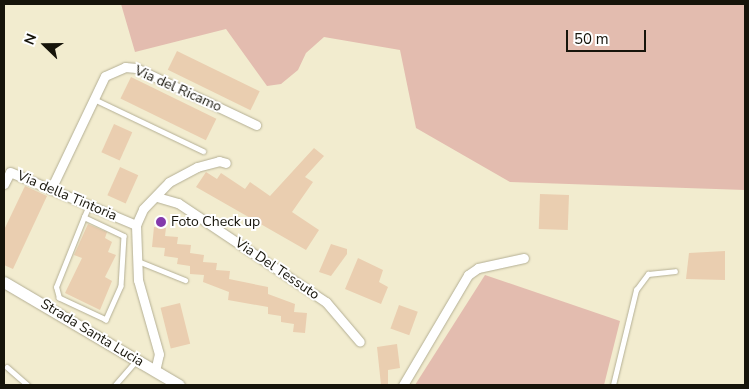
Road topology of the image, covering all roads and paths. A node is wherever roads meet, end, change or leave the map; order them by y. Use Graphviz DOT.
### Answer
graph roads {
  1 [pos="94,99"];
  2 [pos="256,125"];
  3 [pos="203,151"];
  4 [pos="226,163"];
  5 [pos="4,184"];
  6 [pos="51,190"];
  7 [pos="157,197"];
  8 [pos="89,205"];
  9 [pos="84,217"];
  10 [pos="136,225"];
  11 [pos="524,258"];
  12 [pos="137,260"];
  13 [pos="675,271"];
  14 [pos="185,280"];
  15 [pos="4,282"];
  16 [pos="360,342"];
  17 [pos="138,360"];
  18 [pos="7,367"];
  19 [pos="155,371"];
  20 [pos="28,385"];
  21 [pos="115,385"];
  22 [pos="178,385"];
  23 [pos="403,385"];
  24 [pos="613,385"];
  1 -- 2 [label="street, Via del Ricamo"];
  1 -- 3 [label="lane"];
  1 -- 6 [label="street, Via del Ricamo"];
  4 -- 7 [label="street"];
  5 -- 6 [label="street, Via della Tintoria"];
  6 -- 8 [label="street, Via della Tintoria"];
  7 -- 10 [label="street"];
  7 -- 16 [label="street, Via Del Tessuto"];
  8 -- 9 [label="lane"];
  8 -- 10 [label="street, Via della Tintoria"];
  9 -- 9 [label="lane"];
  10 -- 12 [label="street"];
  11 -- 23 [label="street"];
  12 -- 14 [label="lane"];
  12 -- 19 [label="street"];
  13 -- 24 [label="lane"];
  15 -- 17 [label="street, Strada Santa Lucia"];
  17 -- 19 [label="street, Strada Santa Lucia"];
  17 -- 21 [label="lane"];
  18 -- 20 [label="lane"];
  19 -- 22 [label="street, Strada Santa Lucia"];
}
